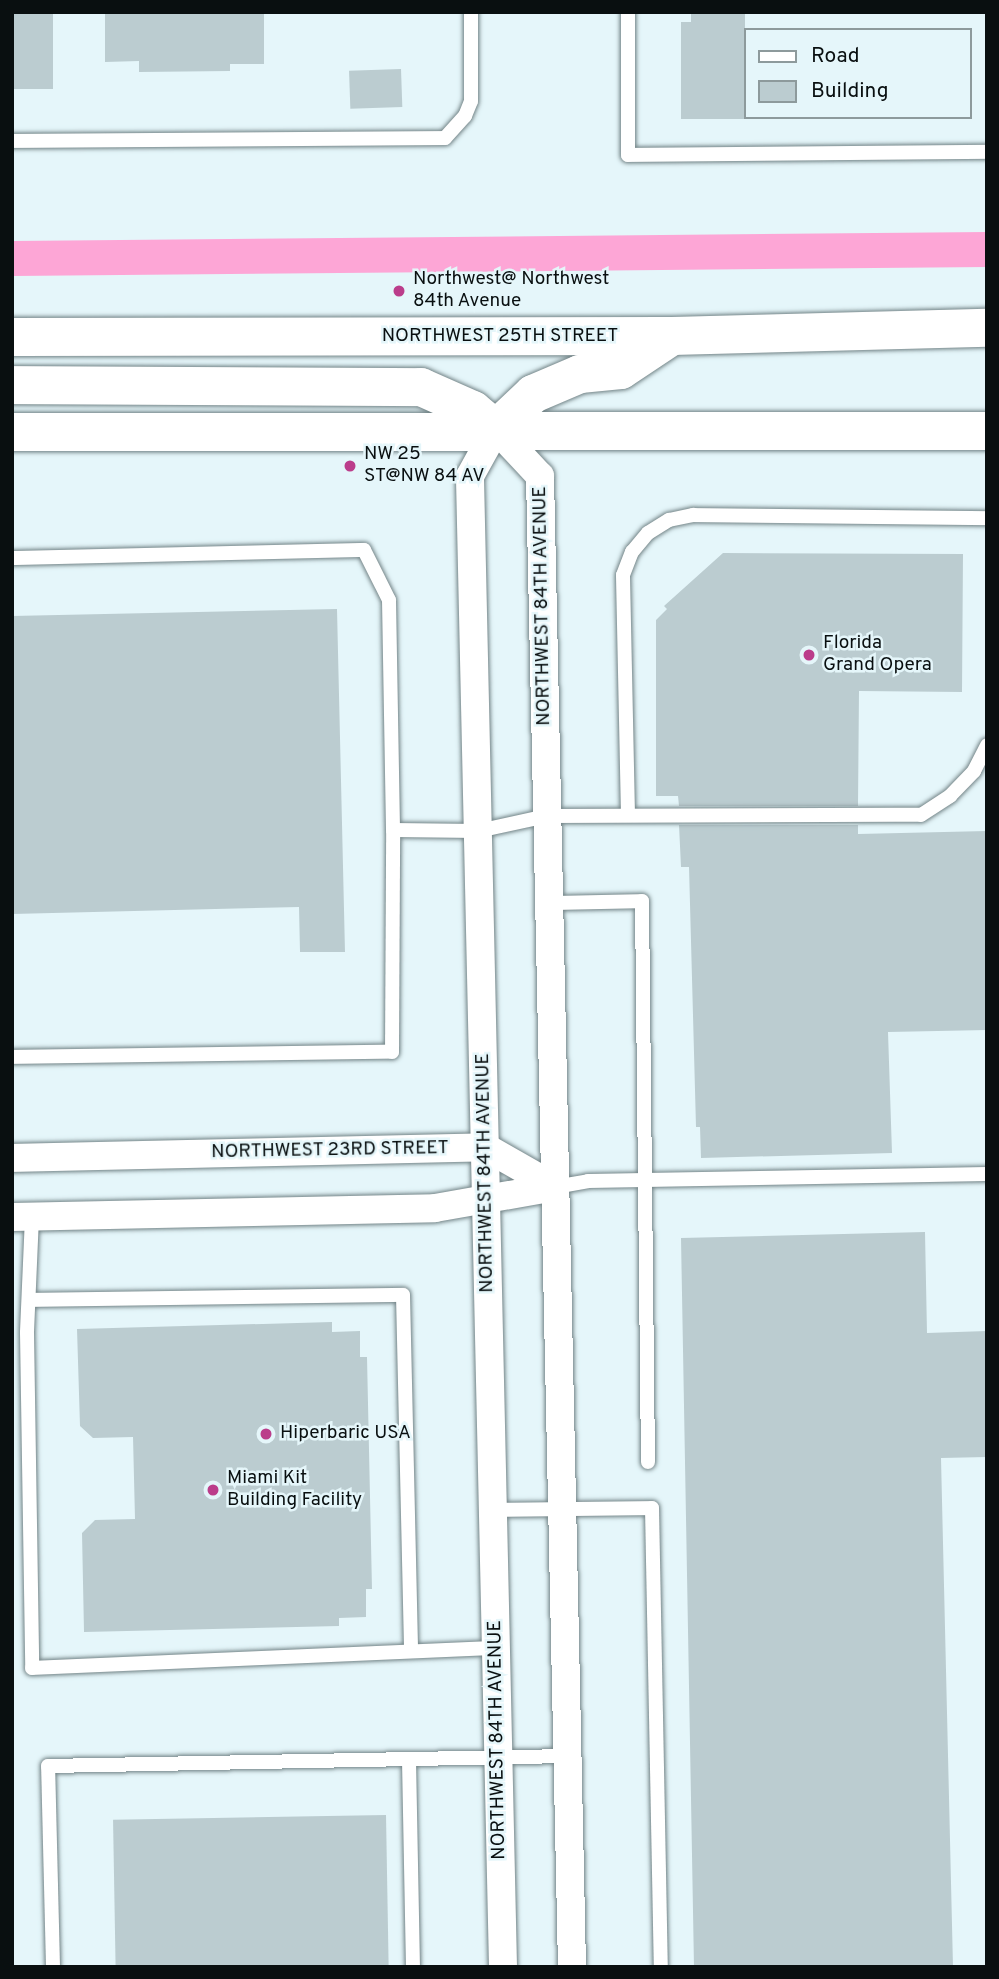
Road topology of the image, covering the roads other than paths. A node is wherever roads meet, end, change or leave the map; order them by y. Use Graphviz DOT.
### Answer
graph roads {
  1 [pos="471,12"];
  2 [pos="628,12"];
  3 [pos="12,141"];
  4 [pos="987,152"];
  5 [pos="987,328"];
  6 [pos="672,336"];
  7 [pos="12,337"];
  8 [pos="12,385"];
  9 [pos="496,429"];
  10 [pos="987,431"];
  11 [pos="12,432"];
  12 [pos="987,518"];
  13 [pos="12,558"];
  14 [pos="987,745"];
  15 [pos="628,815"];
  16 [pos="547,816"];
  17 [pos="393,830"];
  18 [pos="478,831"];
  19 [pos="549,903"];
  20 [pos="12,1057"];
  21 [pos="485,1147"];
  22 [pos="12,1158"];
  23 [pos="987,1174"];
  24 [pos="645,1182"];
  25 [pos="555,1186"];
  26 [pos="486,1199"];
  27 [pos="22,1217"];
  28 [pos="30,1300"];
  29 [pos="648,1462"];
  30 [pos="493,1510"];
  31 [pos="562,1510"];
  32 [pos="497,1648"];
  33 [pos="411,1651"];
  34 [pos="567,1756"];
  35 [pos="499,1758"];
  36 [pos="409,1760"];
  37 [pos="53,1967"];
  38 [pos="413,1967"];
  39 [pos="503,1967"];
  40 [pos="572,1967"];
  41 [pos="662,1967"];
  1 -- 3 [label="lane"];
  2 -- 4 [label="lane"];
  5 -- 6 [label="main road, NORTHWEST 25TH STREET"];
  6 -- 7 [label="main road, NORTHWEST 25TH STREET"];
  6 -- 9 [label="main road"];
  8 -- 9 [label="main road"];
  9 -- 10 [label="main road"];
  9 -- 11 [label="main road"];
  9 -- 16 [label="street, NORTHWEST 84TH AVENUE"];
  9 -- 18 [label="street, NORTHWEST 84TH AVENUE"];
  12 -- 15 [label="lane"];
  13 -- 17 [label="lane"];
  14 -- 15 [label="lane"];
  15 -- 16 [label="lane"];
  16 -- 18 [label="lane"];
  16 -- 19 [label="street, NORTHWEST 84TH AVENUE"];
  17 -- 18 [label="lane"];
  17 -- 20 [label="lane"];
  18 -- 21 [label="street, NORTHWEST 84TH AVENUE"];
  19 -- 24 [label="lane"];
  19 -- 25 [label="street, NORTHWEST 84TH AVENUE"];
  21 -- 22 [label="street, NORTHWEST 23RD STREET"];
  21 -- 25 [label="street"];
  21 -- 26 [label="street, NORTHWEST 84TH AVENUE"];
  23 -- 24 [label="lane"];
  24 -- 25 [label="lane"];
  24 -- 29 [label="lane"];
  25 -- 26 [label="street"];
  25 -- 31 [label="street, NORTHWEST 84TH AVENUE"];
  26 -- 27 [label="street"];
  26 -- 30 [label="street, NORTHWEST 84TH AVENUE"];
  27 -- 28 [label="lane"];
  28 -- 33 [label="lane"];
  28 -- 33 [label="lane"];
  30 -- 31 [label="lane"];
  30 -- 32 [label="street, NORTHWEST 84TH AVENUE"];
  31 -- 34 [label="street, NORTHWEST 84TH AVENUE"];
  31 -- 41 [label="lane"];
  32 -- 33 [label="lane"];
  32 -- 35 [label="street, NORTHWEST 84TH AVENUE"];
  34 -- 35 [label="lane"];
  34 -- 40 [label="street, NORTHWEST 84TH AVENUE"];
  35 -- 36 [label="lane"];
  35 -- 39 [label="street, NORTHWEST 84TH AVENUE"];
  36 -- 37 [label="lane"];
  36 -- 38 [label="lane"];
}
